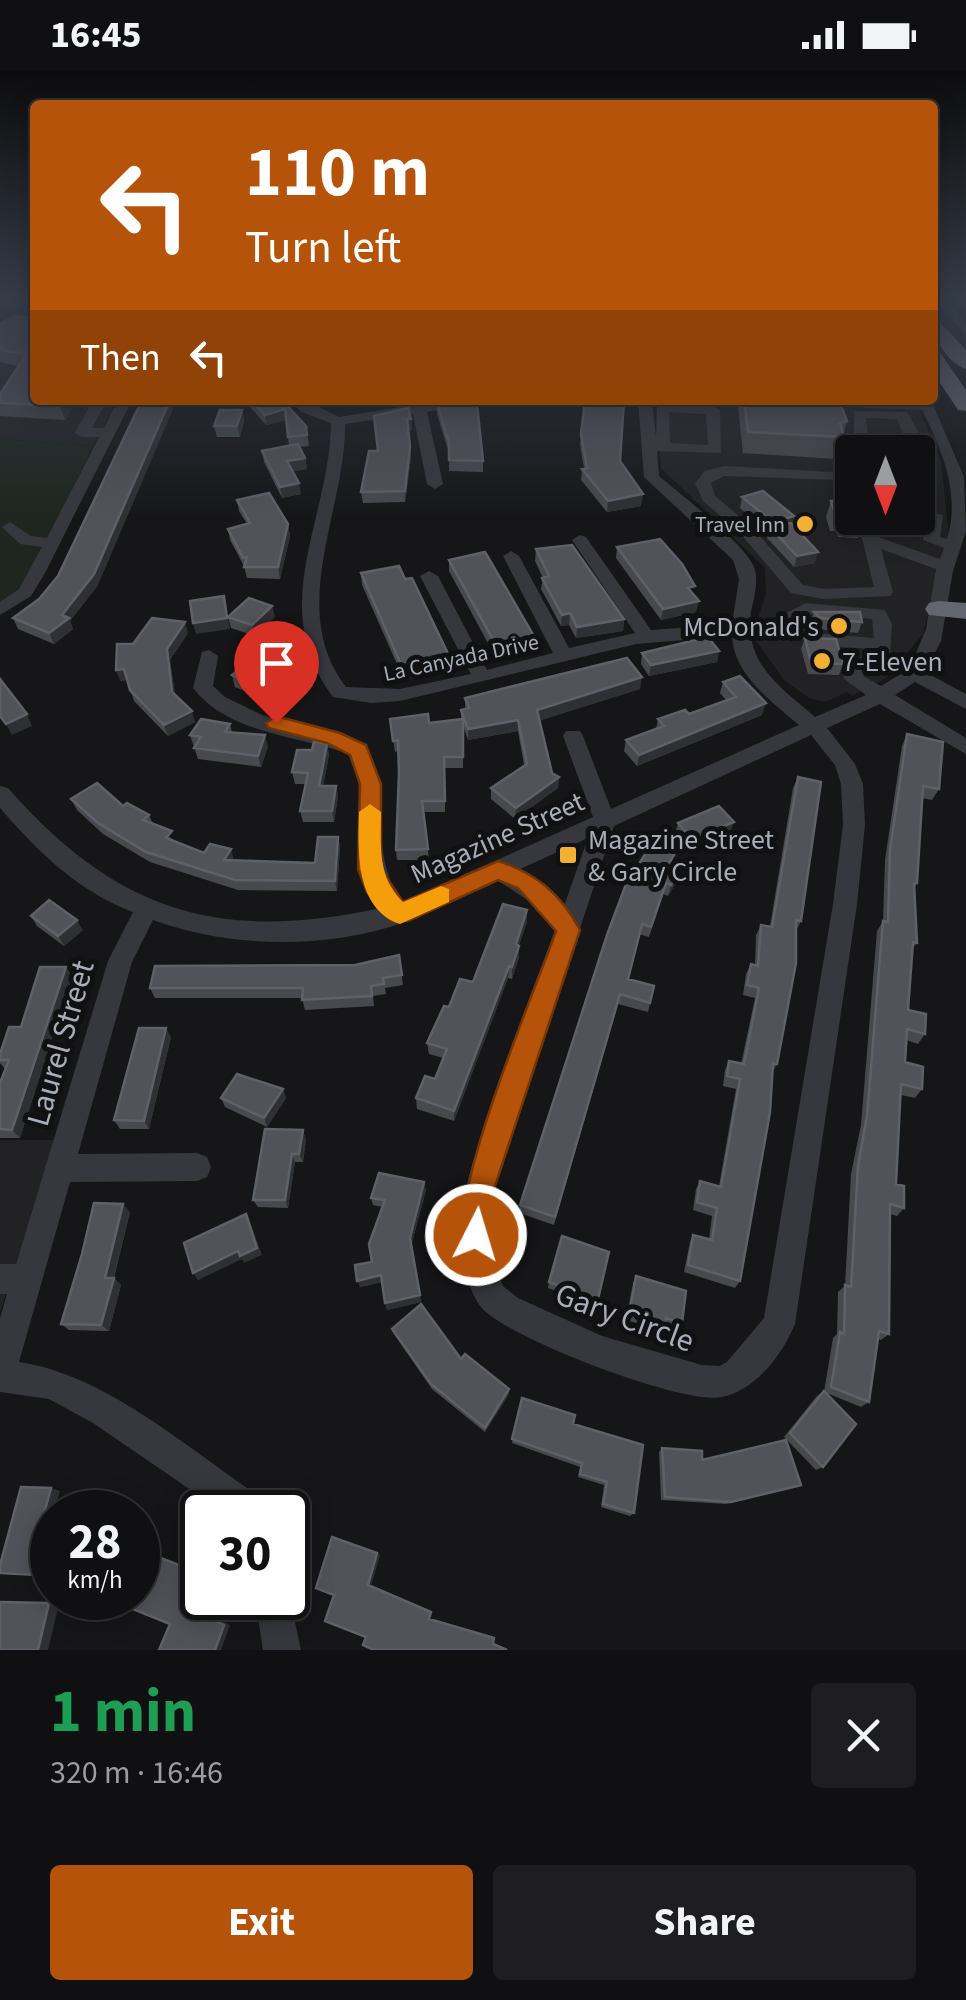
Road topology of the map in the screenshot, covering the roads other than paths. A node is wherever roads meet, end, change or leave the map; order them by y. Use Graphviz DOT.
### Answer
graph roads {
  1 [pos="943,372"];
  2 [pos="97,405"];
  3 [pos="122,405"];
  4 [pos="303,405"];
  5 [pos="443,405"];
  6 [pos="645,405"];
  7 [pos="926,405"];
  8 [pos="966,405"];
  9 [pos="419,408"];
  10 [pos="338,421"];
  11 [pos="108,432"];
  12 [pos="860,435"];
  13 [pos="913,435"];
  14 [pos="655,447"];
  15 [pos="935,469"];
  16 [pos="952,471"];
  17 [pos="835,476"];
  18 [pos="434,484"];
  19 [pos="10,526"];
  20 [pos="870,535"];
  21 [pos="932,535"];
  22 [pos="580,540"];
  23 [pos="871,540"];
  24 [pos="52,543"];
  25 [pos="953,544"];
  26 [pos="511,556"];
  27 [pos="429,576"];
  28 [pos="951,595"];
  29 [pos="0,610"];
  30 [pos="738,630"];
  31 [pos="648,639"];
  32 [pos="881,651"];
  33 [pos="208,656"];
  34 [pos="565,658"];
  35 [pos="914,674"];
  36 [pos="482,678"];
  37 [pos="880,696"];
  38 [pos="966,702"];
  39 [pos="814,726"];
  40 [pos="573,736"];
  41 [pos="966,747"];
  42 [pos="0,794"];
  43 [pos="605,821"];
  44 [pos="498,870"];
  45 [pos="146,911"];
  46 [pos="400,914"];
  47 [pos="568,930"];
  48 [pos="197,1167"];
  49 [pos="60,1168"];
  50 [pos="13,1279"];
  51 [pos="0,1374"];
  52 [pos="221,1490"];
  53 [pos="277,1620"];
  54 [pos="282,1650"];
  1 -- 8 [label="highway"];
  2 -- 11 [label="street"];
  3 -- 11 [label="street"];
  4 -- 10 [label="street"];
  5 -- 9 [label="street"];
  6 -- 14 [label="street"];
  7 -- 16 [label="street"];
  9 -- 10 [label="street"];
  9 -- 18 [label="street"];
  10 -- 36 [label="street, La Canyada Drive"];
  11 -- 24 [label="street"];
  12 -- 13 [label="street"];
  14 -- 14 [label="street"];
  14 -- 30 [label="street"];
  15 -- 16 [label="street"];
  16 -- 25 [label="street"];
  17 -- 23 [label="street"];
  19 -- 24 [label="street"];
  20 -- 23 [label="street"];
  21 -- 25 [label="street"];
  22 -- 31 [label="street"];
  23 -- 28 [label="street"];
  24 -- 29 [label="street"];
  25 -- 28 [label="street"];
  26 -- 34 [label="street"];
  27 -- 36 [label="street"];
  28 -- 35 [label="street"];
  30 -- 31 [label="street, La Canyada Drive"];
  30 -- 39 [label="street, Gary Circle"];
  31 -- 34 [label="street, La Canyada Drive"];
  32 -- 32 [label="street"];
  32 -- 35 [label="street"];
  32 -- 37 [label="street"];
  33 -- 46 [label="street"];
  34 -- 36 [label="street, La Canyada Drive"];
  35 -- 37 [label="street, Magazine Street"];
  35 -- 38 [label="street"];
  37 -- 39 [label="street, Magazine Street"];
  37 -- 41 [label="street"];
  39 -- 43 [label="street, Magazine Street"];
  39 -- 47 [label="street, Gary Circle"];
  40 -- 43 [label="street"];
  42 -- 45 [label="street, Magazine Street"];
  43 -- 44 [label="street, Magazine Street"];
  43 -- 47 [label="street, Gary Circle"];
  44 -- 46 [label="street, Magazine Street"];
  44 -- 47 [label="street"];
  45 -- 46 [label="street, Magazine Street"];
  45 -- 49 [label="street, Laurel Street"];
  48 -- 49 [label="street"];
  49 -- 50 [label="street, Laurel Street"];
  50 -- 51 [label="street, Laurel Street"];
  51 -- 52 [label="street"];
  53 -- 54 [label="street"];
}
